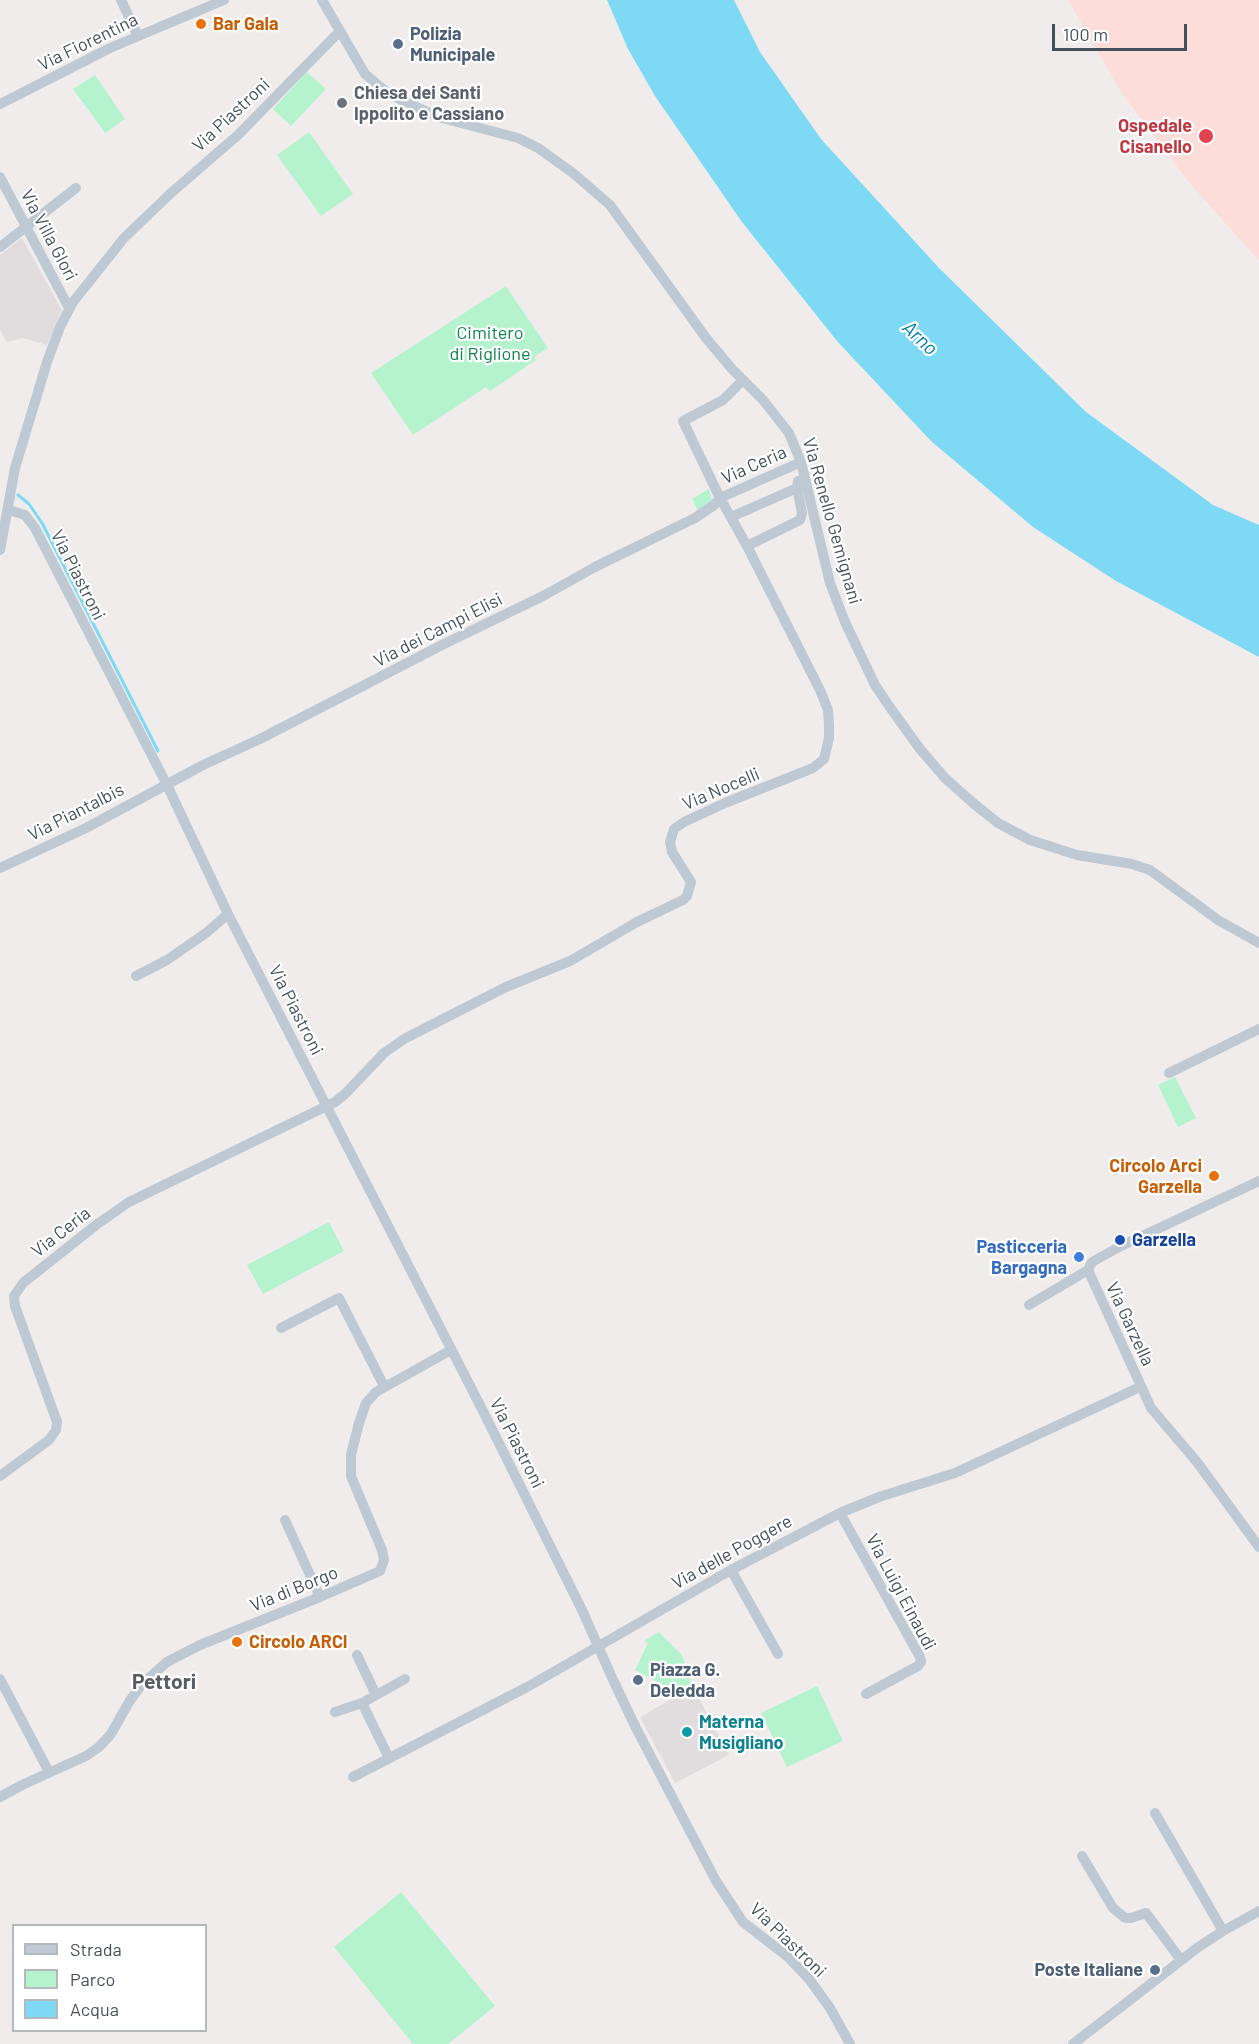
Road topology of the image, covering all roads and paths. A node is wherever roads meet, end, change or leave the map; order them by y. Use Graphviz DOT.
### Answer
graph roads {
  1 [pos="121,0"];
  2 [pos="224,0"];
  3 [pos="322,0"];
  4 [pos="339,31"];
  5 [pos="138,36"];
  6 [pos="0,105"];
  7 [pos="0,177"];
  8 [pos="76,188"];
  9 [pos="26,227"];
  10 [pos="0,247"];
  11 [pos="69,308"];
  12 [pos="743,380"];
  13 [pos="802,466"];
  14 [pos="797,488"];
  15 [pos="720,498"];
  16 [pos="9,510"];
  17 [pos="731,517"];
  18 [pos="747,546"];
  19 [pos="0,550"];
  20 [pos="167,785"];
  21 [pos="0,868"];
  22 [pos="228,914"];
  23 [pos="1259,943"];
  24 [pos="136,976"];
  25 [pos="1259,1029"];
  26 [pos="1169,1073"];
  27 [pos="327,1107"];
  28 [pos="1259,1181"];
  29 [pos="1088,1270"];
  30 [pos="1029,1305"];
  31 [pos="281,1328"];
  32 [pos="451,1350"];
  33 [pos="384,1386"];
  34 [pos="1140,1387"];
  35 [pos="0,1476"];
  36 [pos="840,1513"];
  37 [pos="285,1520"];
  38 [pos="1259,1547"];
  39 [pos="731,1569"];
  40 [pos="320,1598"];
  41 [pos="599,1646"];
  42 [pos="778,1654"];
  43 [pos="357,1655"];
  44 [pos="0,1679"];
  45 [pos="405,1679"];
  46 [pos="866,1694"];
  47 [pos="376,1695"];
  48 [pos="362,1703"];
  49 [pos="335,1712"];
  50 [pos="389,1758"];
  51 [pos="49,1772"];
  52 [pos="353,1777"];
  53 [pos="0,1797"];
  54 [pos="1155,1813"];
  55 [pos="1082,1856"];
  56 [pos="1259,1911"];
  57 [pos="1223,1931"];
  58 [pos="1181,1960"];
  59 [pos="850,2044"];
  60 [pos="1073,2044"];
  1 -- 5 [label="street"];
  2 -- 5 [label="street, Via Fiorentina"];
  3 -- 4 [label="street, Via Renello Gemignani"];
  4 -- 11 [label="street, Via Piastroni"];
  4 -- 12 [label="street, Via Renello Gemignani"];
  5 -- 6 [label="street, Via Fiorentina"];
  7 -- 9 [label="street, Via Villa Glori"];
  8 -- 9 [label="street"];
  9 -- 10 [label="street"];
  9 -- 11 [label="street, Via Villa Glori"];
  11 -- 16 [label="street, Via Piastroni"];
  12 -- 13 [label="street, Via Renello Gemignani"];
  12 -- 15 [label="street, Via Nocelli"];
  13 -- 14 [label="street"];
  13 -- 15 [label="street, Via Ceria"];
  13 -- 23 [label="street, Via Renello Gemignani"];
  14 -- 17 [label="street"];
  14 -- 18 [label="street"];
  15 -- 17 [label="street, Via Nocelli"];
  15 -- 20 [label="street, Via dei Campi Elisi"];
  16 -- 19 [label="street"];
  16 -- 20 [label="street, Via Piastroni"];
  17 -- 18 [label="street, Via Nocelli"];
  18 -- 27 [label="street, Via Nocelli"];
  20 -- 21 [label="street, Via Piantalbis"];
  20 -- 22 [label="street, Via Piastroni"];
  22 -- 24 [label="street"];
  22 -- 27 [label="street, Via Piastroni"];
  25 -- 26 [label="street"];
  27 -- 32 [label="street, Via Piastroni"];
  27 -- 35 [label="street, Via Ceria"];
  28 -- 29 [label="street, Via Garzella"];
  29 -- 30 [label="street"];
  29 -- 34 [label="street, Via Garzella"];
  31 -- 33 [label="street"];
  32 -- 33 [label="street, Via di Borgo"];
  32 -- 41 [label="street, Via Piastroni"];
  33 -- 40 [label="street, Via di Borgo"];
  34 -- 36 [label="street, Via delle Poggere"];
  34 -- 38 [label="street, Via Garzella"];
  36 -- 39 [label="street, Via delle Poggere"];
  36 -- 46 [label="street, Via Luigi Einaudi"];
  37 -- 40 [label="street"];
  39 -- 41 [label="street, Via delle Poggere"];
  39 -- 42 [label="street"];
  40 -- 51 [label="street, Via di Borgo"];
  41 -- 50 [label="street, Via delle Poggere"];
  41 -- 59 [label="street, Via Piastroni"];
  43 -- 47 [label="street"];
  44 -- 51 [label="street"];
  45 -- 47 [label="street"];
  47 -- 48 [label="street"];
  48 -- 49 [label="street"];
  48 -- 50 [label="street"];
  50 -- 52 [label="street, Via delle Poggere"];
  51 -- 53 [label="street, Via di Borgo"];
  54 -- 57 [label="street"];
  55 -- 58 [label="street"];
  56 -- 57 [label="street"];
  57 -- 58 [label="street"];
  58 -- 60 [label="street"];
}
